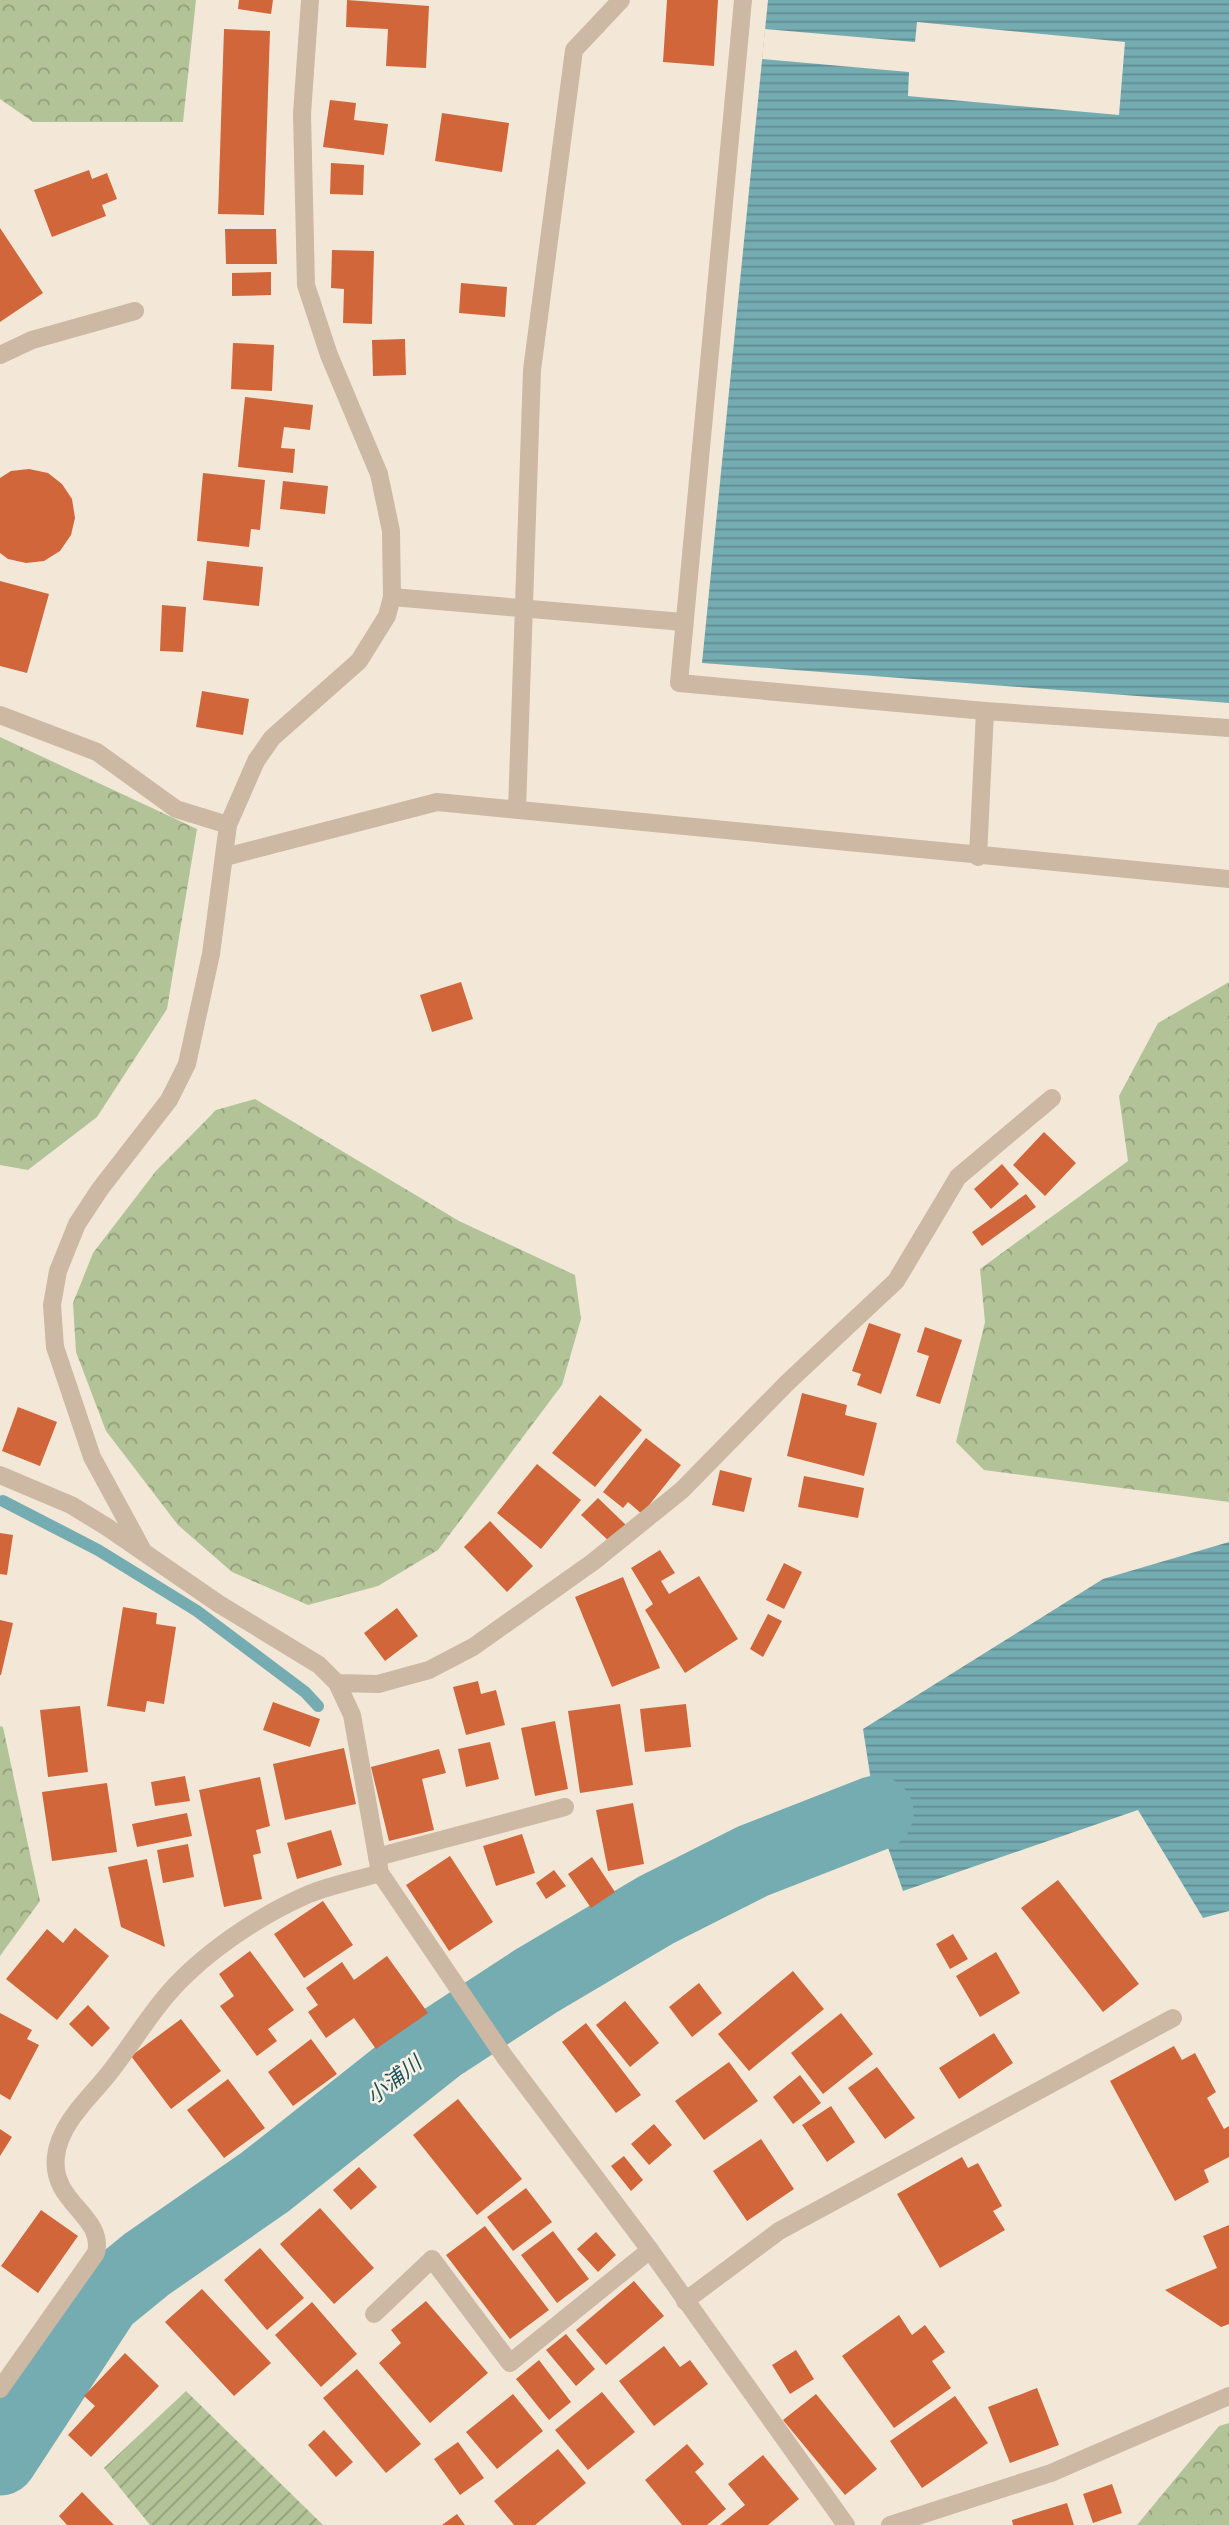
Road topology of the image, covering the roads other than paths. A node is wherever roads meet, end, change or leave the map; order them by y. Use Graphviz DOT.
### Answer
graph roads {
  1 [pos="310,0"];
  2 [pos="621,0"];
  3 [pos="743,0"];
  4 [pos="135,311"];
  5 [pos="0,355"];
  6 [pos="392,597"];
  7 [pos="525,610"];
  8 [pos="683,622"];
  9 [pos="985,711"];
  10 [pos="0,715"];
  11 [pos="1229,728"];
  12 [pos="517,810"];
  13 [pos="228,825"];
  14 [pos="225,857"];
  15 [pos="978,857"];
  16 [pos="1229,879"];
  17 [pos="1052,1098"];
  18 [pos="0,1475"];
  19 [pos="142,1549"];
  20 [pos="337,1683"];
  21 [pos="565,1807"];
  22 [pos="379,1865"];
  23 [pos="1172,2018"];
  24 [pos="650,2250"];
  25 [pos="685,2301"];
  26 [pos="373,2314"];
  27 [pos="0,2389"];
  28 [pos="1229,2396"];
  29 [pos="846,2525"];
  30 [pos="890,2525"];
  1 -- 6 [label="street"];
  2 -- 7 [label="street"];
  3 -- 8 [label="street"];
  4 -- 5 [label="street"];
  6 -- 7 [label="street"];
  6 -- 13 [label="street"];
  7 -- 8 [label="street"];
  7 -- 12 [label="street"];
  8 -- 9 [label="street"];
  9 -- 11 [label="street"];
  9 -- 15 [label="street"];
  10 -- 13 [label="street"];
  12 -- 14 [label="street"];
  12 -- 15 [label="street"];
  13 -- 14 [label="street"];
  14 -- 19 [label="street"];
  15 -- 16 [label="street"];
  17 -- 20 [label="street"];
  18 -- 19 [label="street"];
  19 -- 20 [label="street"];
  20 -- 22 [label="street"];
  21 -- 22 [label="street"];
  22 -- 24 [label="street"];
  22 -- 27 [label="street"];
  23 -- 25 [label="street"];
  24 -- 25 [label="street"];
  24 -- 26 [label="street"];
  25 -- 29 [label="street"];
  28 -- 30 [label="street"];
}
